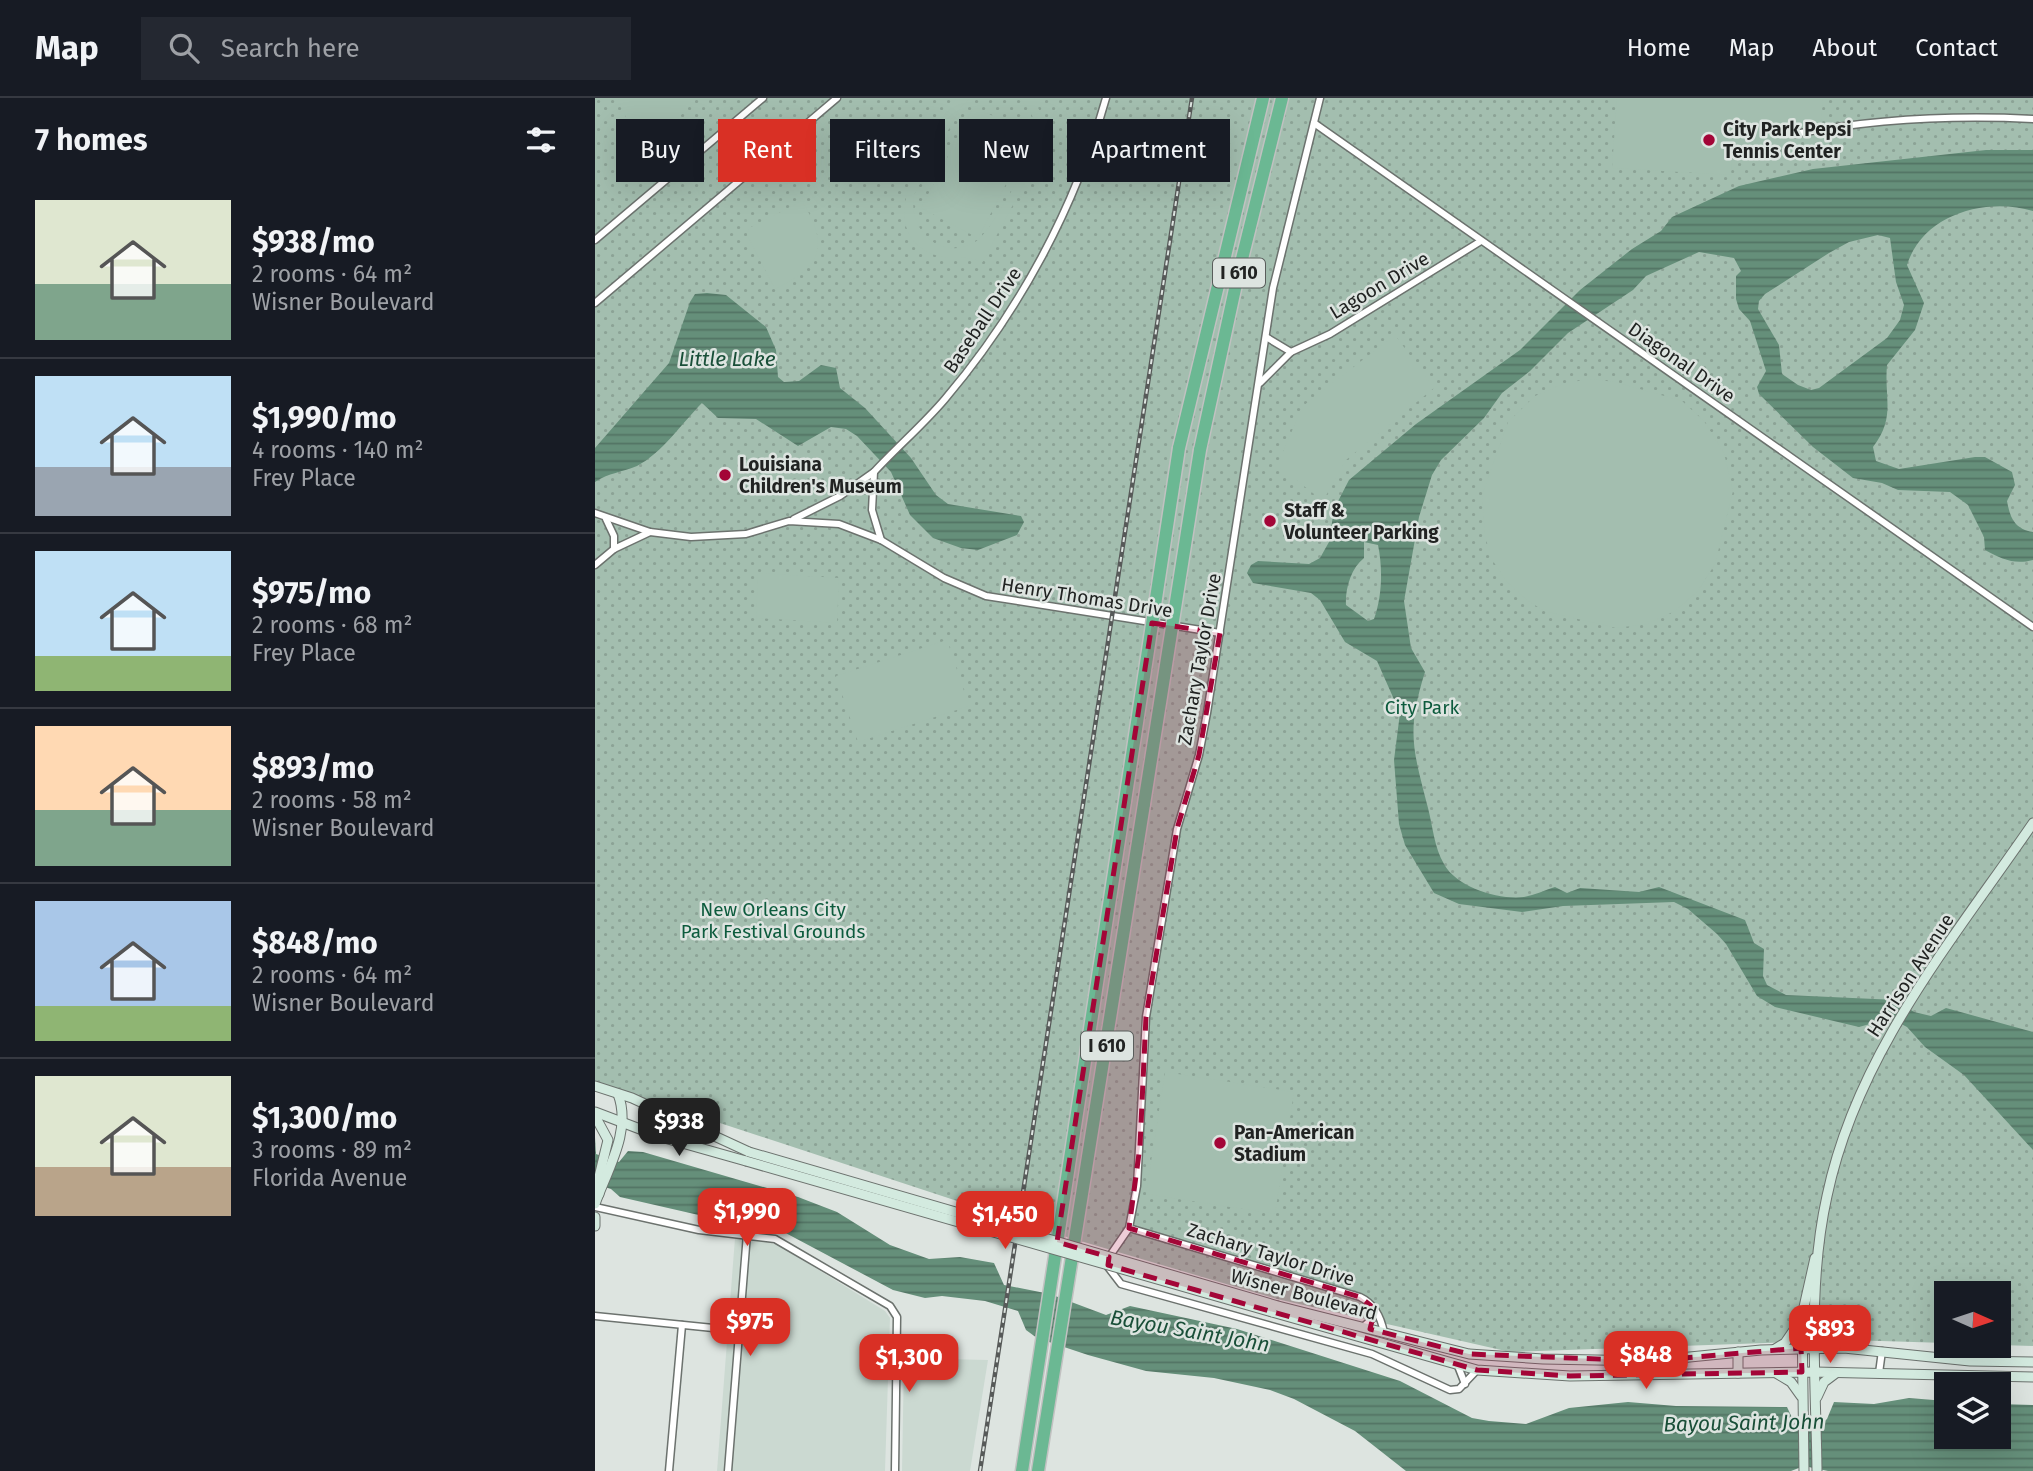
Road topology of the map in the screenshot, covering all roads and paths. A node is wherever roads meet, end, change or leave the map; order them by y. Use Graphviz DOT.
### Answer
graph roads {
  1 [pos="762,98"];
  2 [pos="837,98"];
  3 [pos="1106,98"];
  4 [pos="1262,98"];
  5 [pos="1282,98"];
  6 [pos="1320,98"];
  7 [pos="2033,119"];
  8 [pos="1314,123"];
  9 [pos="1795,134"];
  10 [pos="595,240"];
  11 [pos="1481,241"];
  12 [pos="595,303"];
  13 [pos="1266,337"];
  14 [pos="1291,352"];
  15 [pos="1260,383"];
  16 [pos="877,470"];
  17 [pos="595,513"];
  18 [pos="606,519"];
  19 [pos="789,521"];
  20 [pos="650,532"];
  21 [pos="881,540"];
  22 [pos="614,549"];
  23 [pos="595,565"];
  24 [pos="2033,626"];
  25 [pos="1220,633"];
  26 [pos="2033,823"];
  27 [pos="597,1088"];
  28 [pos="618,1094"];
  29 [pos="595,1114"];
  30 [pos="622,1124"];
  31 [pos="747,1156"];
  32 [pos="608,1158"];
  33 [pos="595,1206"];
  34 [pos="595,1217"];
  35 [pos="595,1226"];
  36 [pos="1129,1228"];
  37 [pos="747,1234"];
  38 [pos="1821,1239"];
  39 [pos="1275,1309"];
  40 [pos="1375,1309"];
  41 [pos="1815,1313"];
  42 [pos="595,1316"];
  43 [pos="1802,1316"];
  44 [pos="682,1325"];
  45 [pos="1362,1327"];
  46 [pos="723,1329"];
  47 [pos="1384,1333"];
  48 [pos="1815,1348"];
  49 [pos="1844,1348"];
  50 [pos="1774,1349"];
  51 [pos="1801,1349"];
  52 [pos="1882,1350"];
  53 [pos="1738,1352"];
  54 [pos="1543,1359"];
  55 [pos="2033,1363"];
  56 [pos="1458,1366"];
  57 [pos="1477,1370"];
  58 [pos="1775,1372"];
  59 [pos="1802,1372"];
  60 [pos="1815,1372"];
  61 [pos="1836,1372"];
  62 [pos="1738,1373"];
  63 [pos="1879,1373"];
  64 [pos="1542,1374"];
  65 [pos="2033,1377"];
  66 [pos="1465,1384"];
  67 [pos="1802,1398"];
  68 [pos="1816,1399"];
  69 [pos="669,1471"];
  70 [pos="728,1471"];
  71 [pos="895,1471"];
  72 [pos="1022,1471"];
  73 [pos="1038,1471"];
  74 [pos="1804,1471"];
  75 [pos="1817,1471"];
  1 -- 10 [label="street"];
  2 -- 12 [label="street"];
  3 -- 16 [label="street, Baseball Drive"];
  4 -- 72 [label="highway, I 610, bridge"];
  5 -- 73 [label="highway, I 610, bridge"];
  6 -- 8 [label="street, Zachary Taylor Drive"];
  7 -- 9 [label="street"];
  8 -- 11 [label="street, Diagonal Drive"];
  8 -- 13 [label="street, Zachary Taylor Drive"];
  11 -- 14 [label="street, Lagoon Drive"];
  11 -- 24 [label="street, Diagonal Drive"];
  13 -- 14 [label="street"];
  13 -- 15 [label="street, Zachary Taylor Drive"];
  14 -- 15 [label="street, Lagoon Drive"];
  15 -- 25 [label="street, Zachary Taylor Drive"];
  16 -- 19 [label="street, Baseball Drive"];
  16 -- 21 [label="street"];
  17 -- 18 [label="street, Henry Thomas Drive"];
  18 -- 20 [label="street, Henry Thomas Drive"];
  18 -- 22 [label="street"];
  19 -- 20 [label="street, Henry Thomas Drive"];
  19 -- 21 [label="street, Henry Thomas Drive"];
  20 -- 22 [label="street"];
  21 -- 25 [label="street, Henry Thomas Drive"];
  22 -- 23 [label="street"];
  25 -- 36 [label="street, Zachary Taylor Drive"];
  26 -- 38 [label="street, Harrison Avenue"];
  27 -- 28 [label="street, Wisner Boulevard"];
  28 -- 30 [label="street"];
  28 -- 31 [label="street, Wisner Boulevard"];
  29 -- 30 [label="street, Wisner Boulevard"];
  29 -- 32 [label="street"];
  30 -- 31 [label="street, Wisner Boulevard"];
  30 -- 32 [label="street"];
  31 -- 39 [label="street, Wisner Boulevard, bridge"];
  32 -- 33 [label="street"];
  33 -- 37 [label="street"];
  34 -- 35 [label="street"];
  36 -- 40 [label="street, Zachary Taylor Drive"];
  36 -- 66 [label="street, Zachary Taylor Drive"];
  37 -- 70 [label="street"];
  37 -- 71 [label="street"];
  38 -- 41 [label="street, Harrison Avenue"];
  38 -- 43 [label="street, Harrison Avenue"];
  39 -- 45 [label="street, Wisner Boulevard"];
  39 -- 56 [label="street, Wisner Boulevard"];
  40 -- 45 [label="street"];
  40 -- 47 [label="street"];
  41 -- 48 [label="street, Harrison Avenue"];
  41 -- 49 [label="street"];
  42 -- 44 [label="street"];
  43 -- 50 [label="street"];
  43 -- 51 [label="street, Harrison Avenue"];
  44 -- 46 [label="street"];
  44 -- 69 [label="street"];
  45 -- 47 [label="street, Wisner Boulevard"];
  47 -- 54 [label="street, Wisner Boulevard"];
  48 -- 49 [label="street, Wisner Boulevard"];
  48 -- 51 [label="street, Wisner Boulevard"];
  48 -- 60 [label="street, Harrison Avenue"];
  49 -- 52 [label="street, Wisner Boulevard"];
  50 -- 51 [label="street, Wisner Boulevard"];
  50 -- 53 [label="street, Wisner Boulevard"];
  51 -- 59 [label="street, Harrison Avenue"];
  52 -- 55 [label="street, Wisner Boulevard"];
  52 -- 63 [label="street"];
  53 -- 54 [label="street, Wisner Boulevard"];
  53 -- 62 [label="street"];
  54 -- 64 [label="street"];
  56 -- 57 [label="street, Wisner Boulevard"];
  56 -- 66 [label="street"];
  57 -- 64 [label="street, Wisner Boulevard"];
  57 -- 66 [label="street"];
  58 -- 59 [label="street, Wisner Boulevard"];
  58 -- 62 [label="street, Wisner Boulevard"];
  58 -- 67 [label="street"];
  59 -- 60 [label="street, Wisner Boulevard"];
  59 -- 67 [label="street, Harrison Avenue"];
  60 -- 61 [label="street, Wisner Boulevard"];
  60 -- 68 [label="street, Harrison Avenue"];
  61 -- 63 [label="street, Wisner Boulevard"];
  61 -- 68 [label="street"];
  62 -- 64 [label="street, Wisner Boulevard"];
  63 -- 65 [label="street, Wisner Boulevard"];
  67 -- 74 [label="street, Harrison Avenue"];
  68 -- 75 [label="street, Harrison Avenue"];
}
